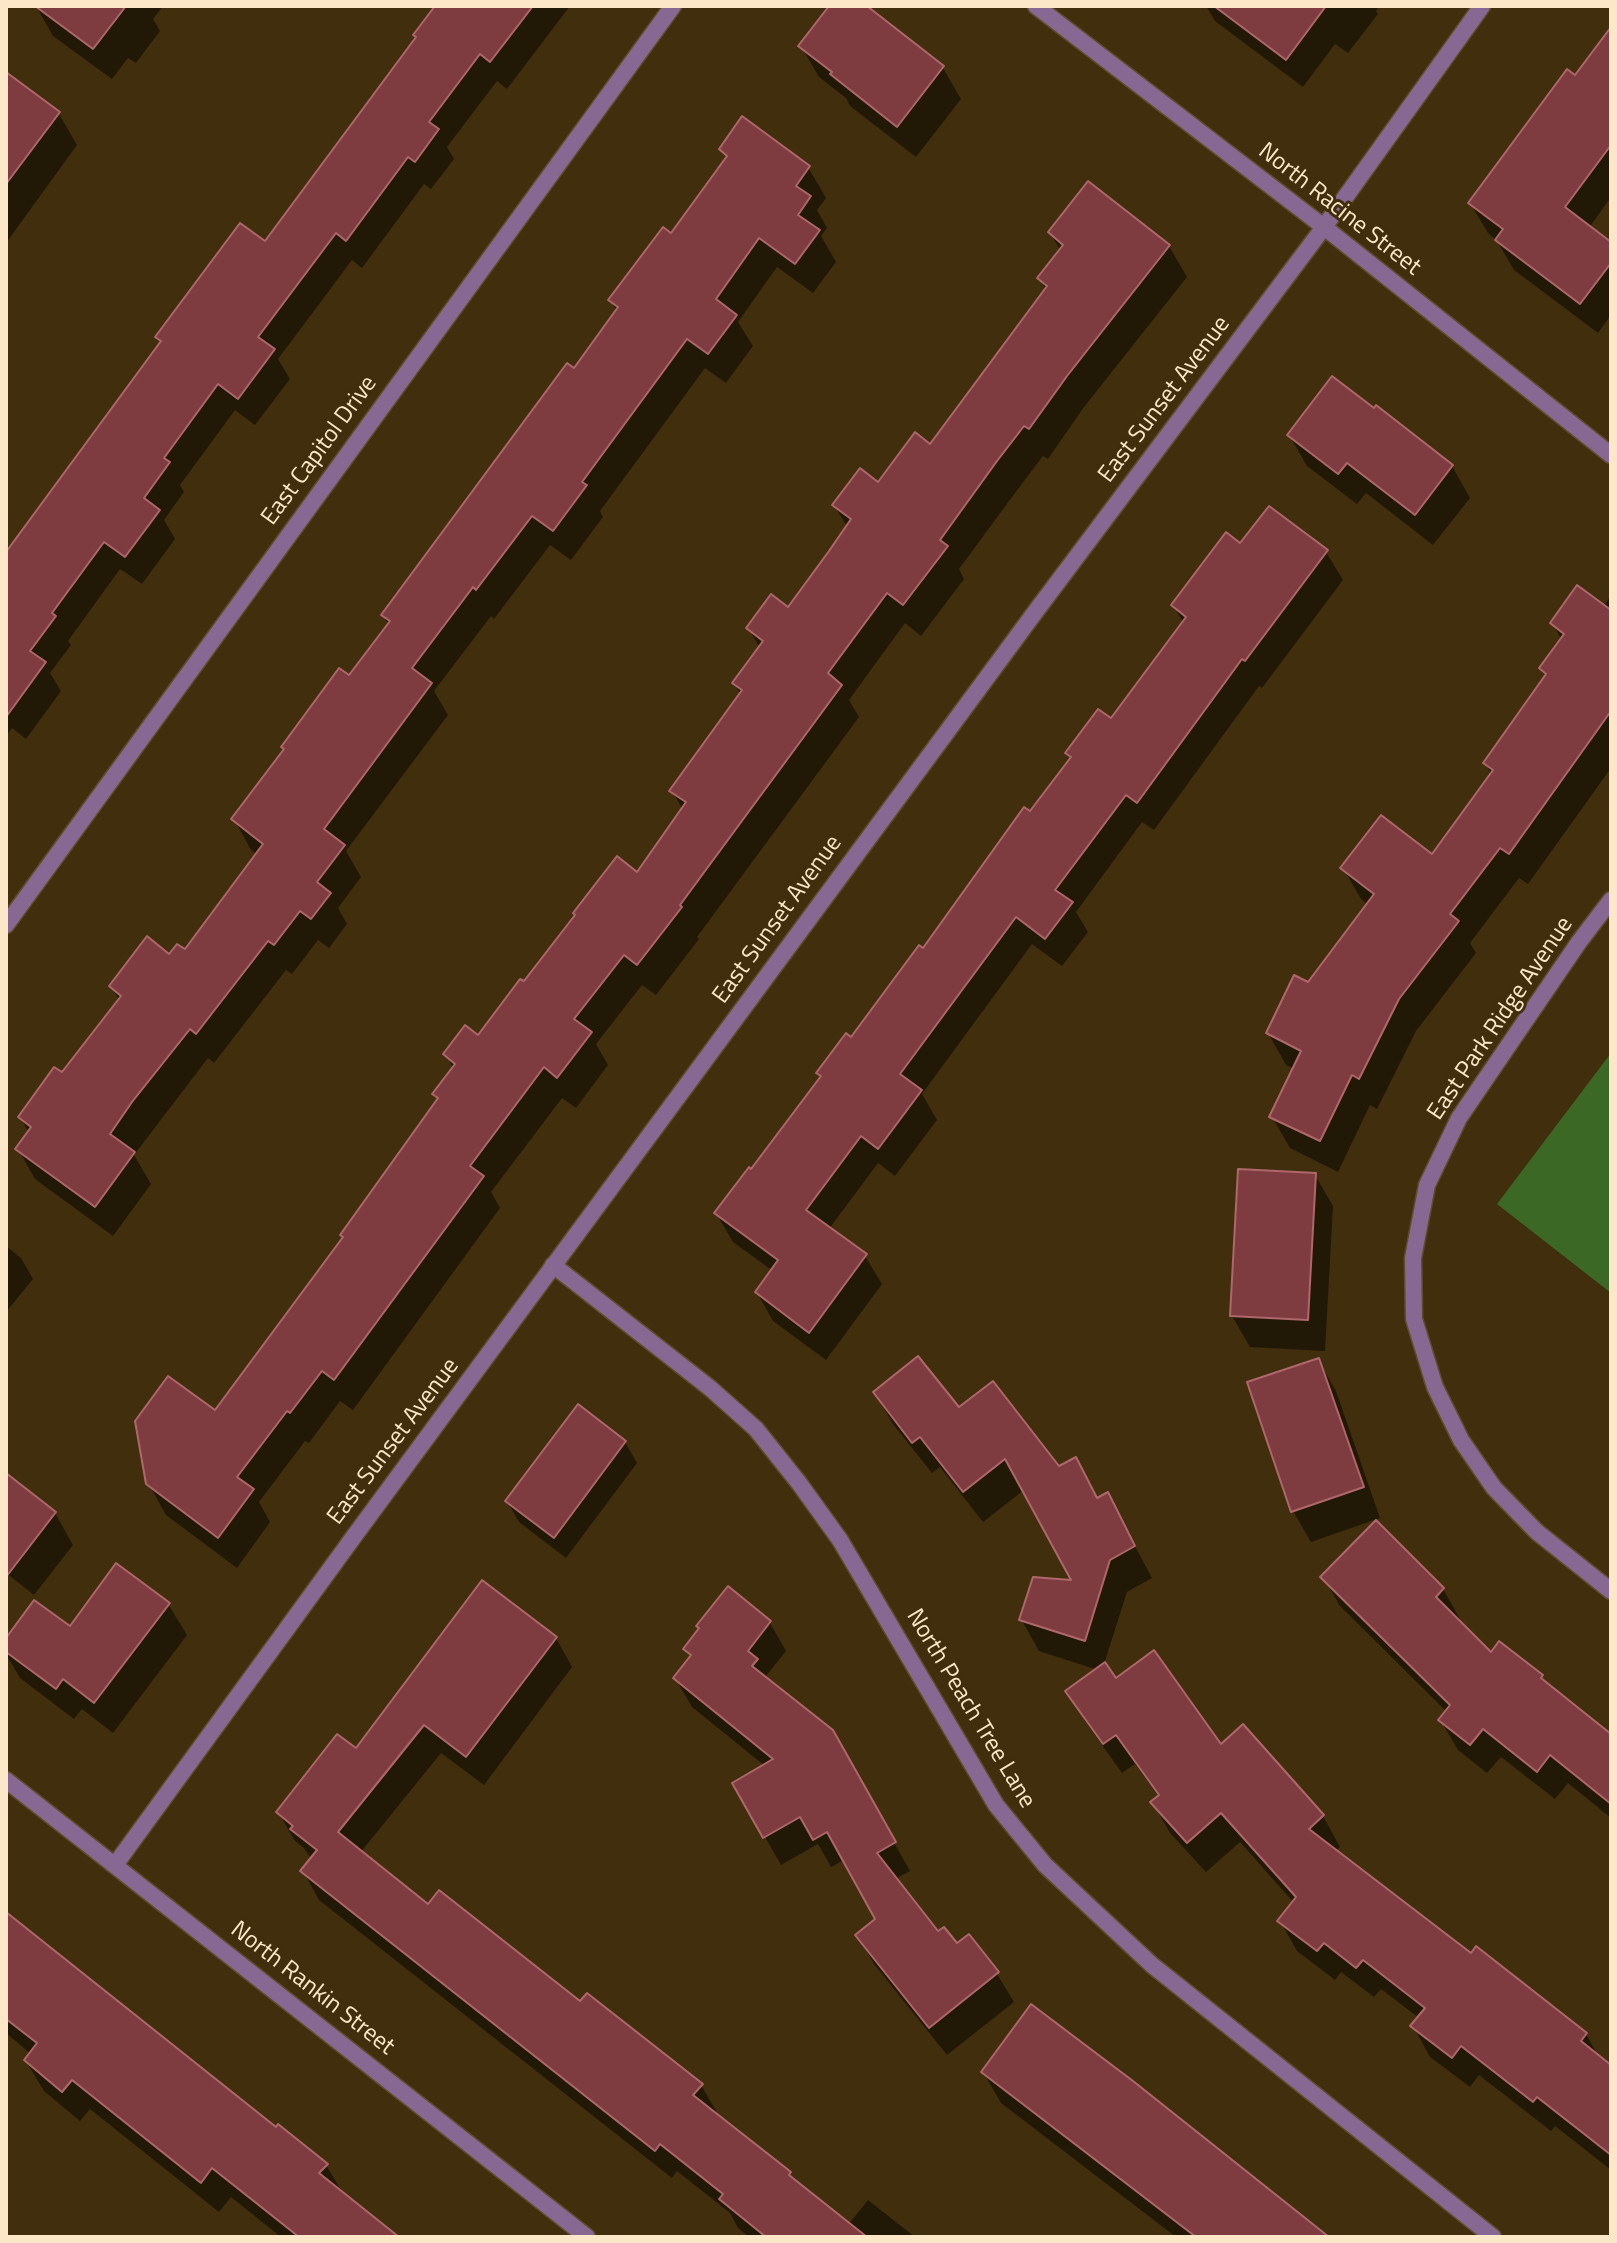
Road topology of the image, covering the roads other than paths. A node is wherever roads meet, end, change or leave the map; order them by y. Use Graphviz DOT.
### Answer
graph roads {
  1 [pos="673,6"];
  2 [pos="1036,6"];
  3 [pos="1482,6"];
  4 [pos="1324,227"];
  5 [pos="1611,455"];
  6 [pos="1611,900"];
  7 [pos="6,925"];
  8 [pos="553,1265"];
  9 [pos="1611,1591"];
  10 [pos="6,1780"];
  11 [pos="115,1865"];
  12 [pos="587,2237"];
  13 [pos="1493,2237"];
  1 -- 7 [label="street, East Capitol Drive"];
  2 -- 4 [label="street, North Racine Street"];
  3 -- 4 [label="street, East Sunset Avenue"];
  4 -- 5 [label="street, North Racine Street"];
  4 -- 8 [label="street, East Sunset Avenue"];
  6 -- 9 [label="street, East Park Ridge Avenue"];
  8 -- 11 [label="street, East Sunset Avenue"];
  8 -- 13 [label="street, North Peach Tree Lane"];
  10 -- 11 [label="street, North Rankin Street"];
  11 -- 12 [label="street, North Rankin Street"];
}
